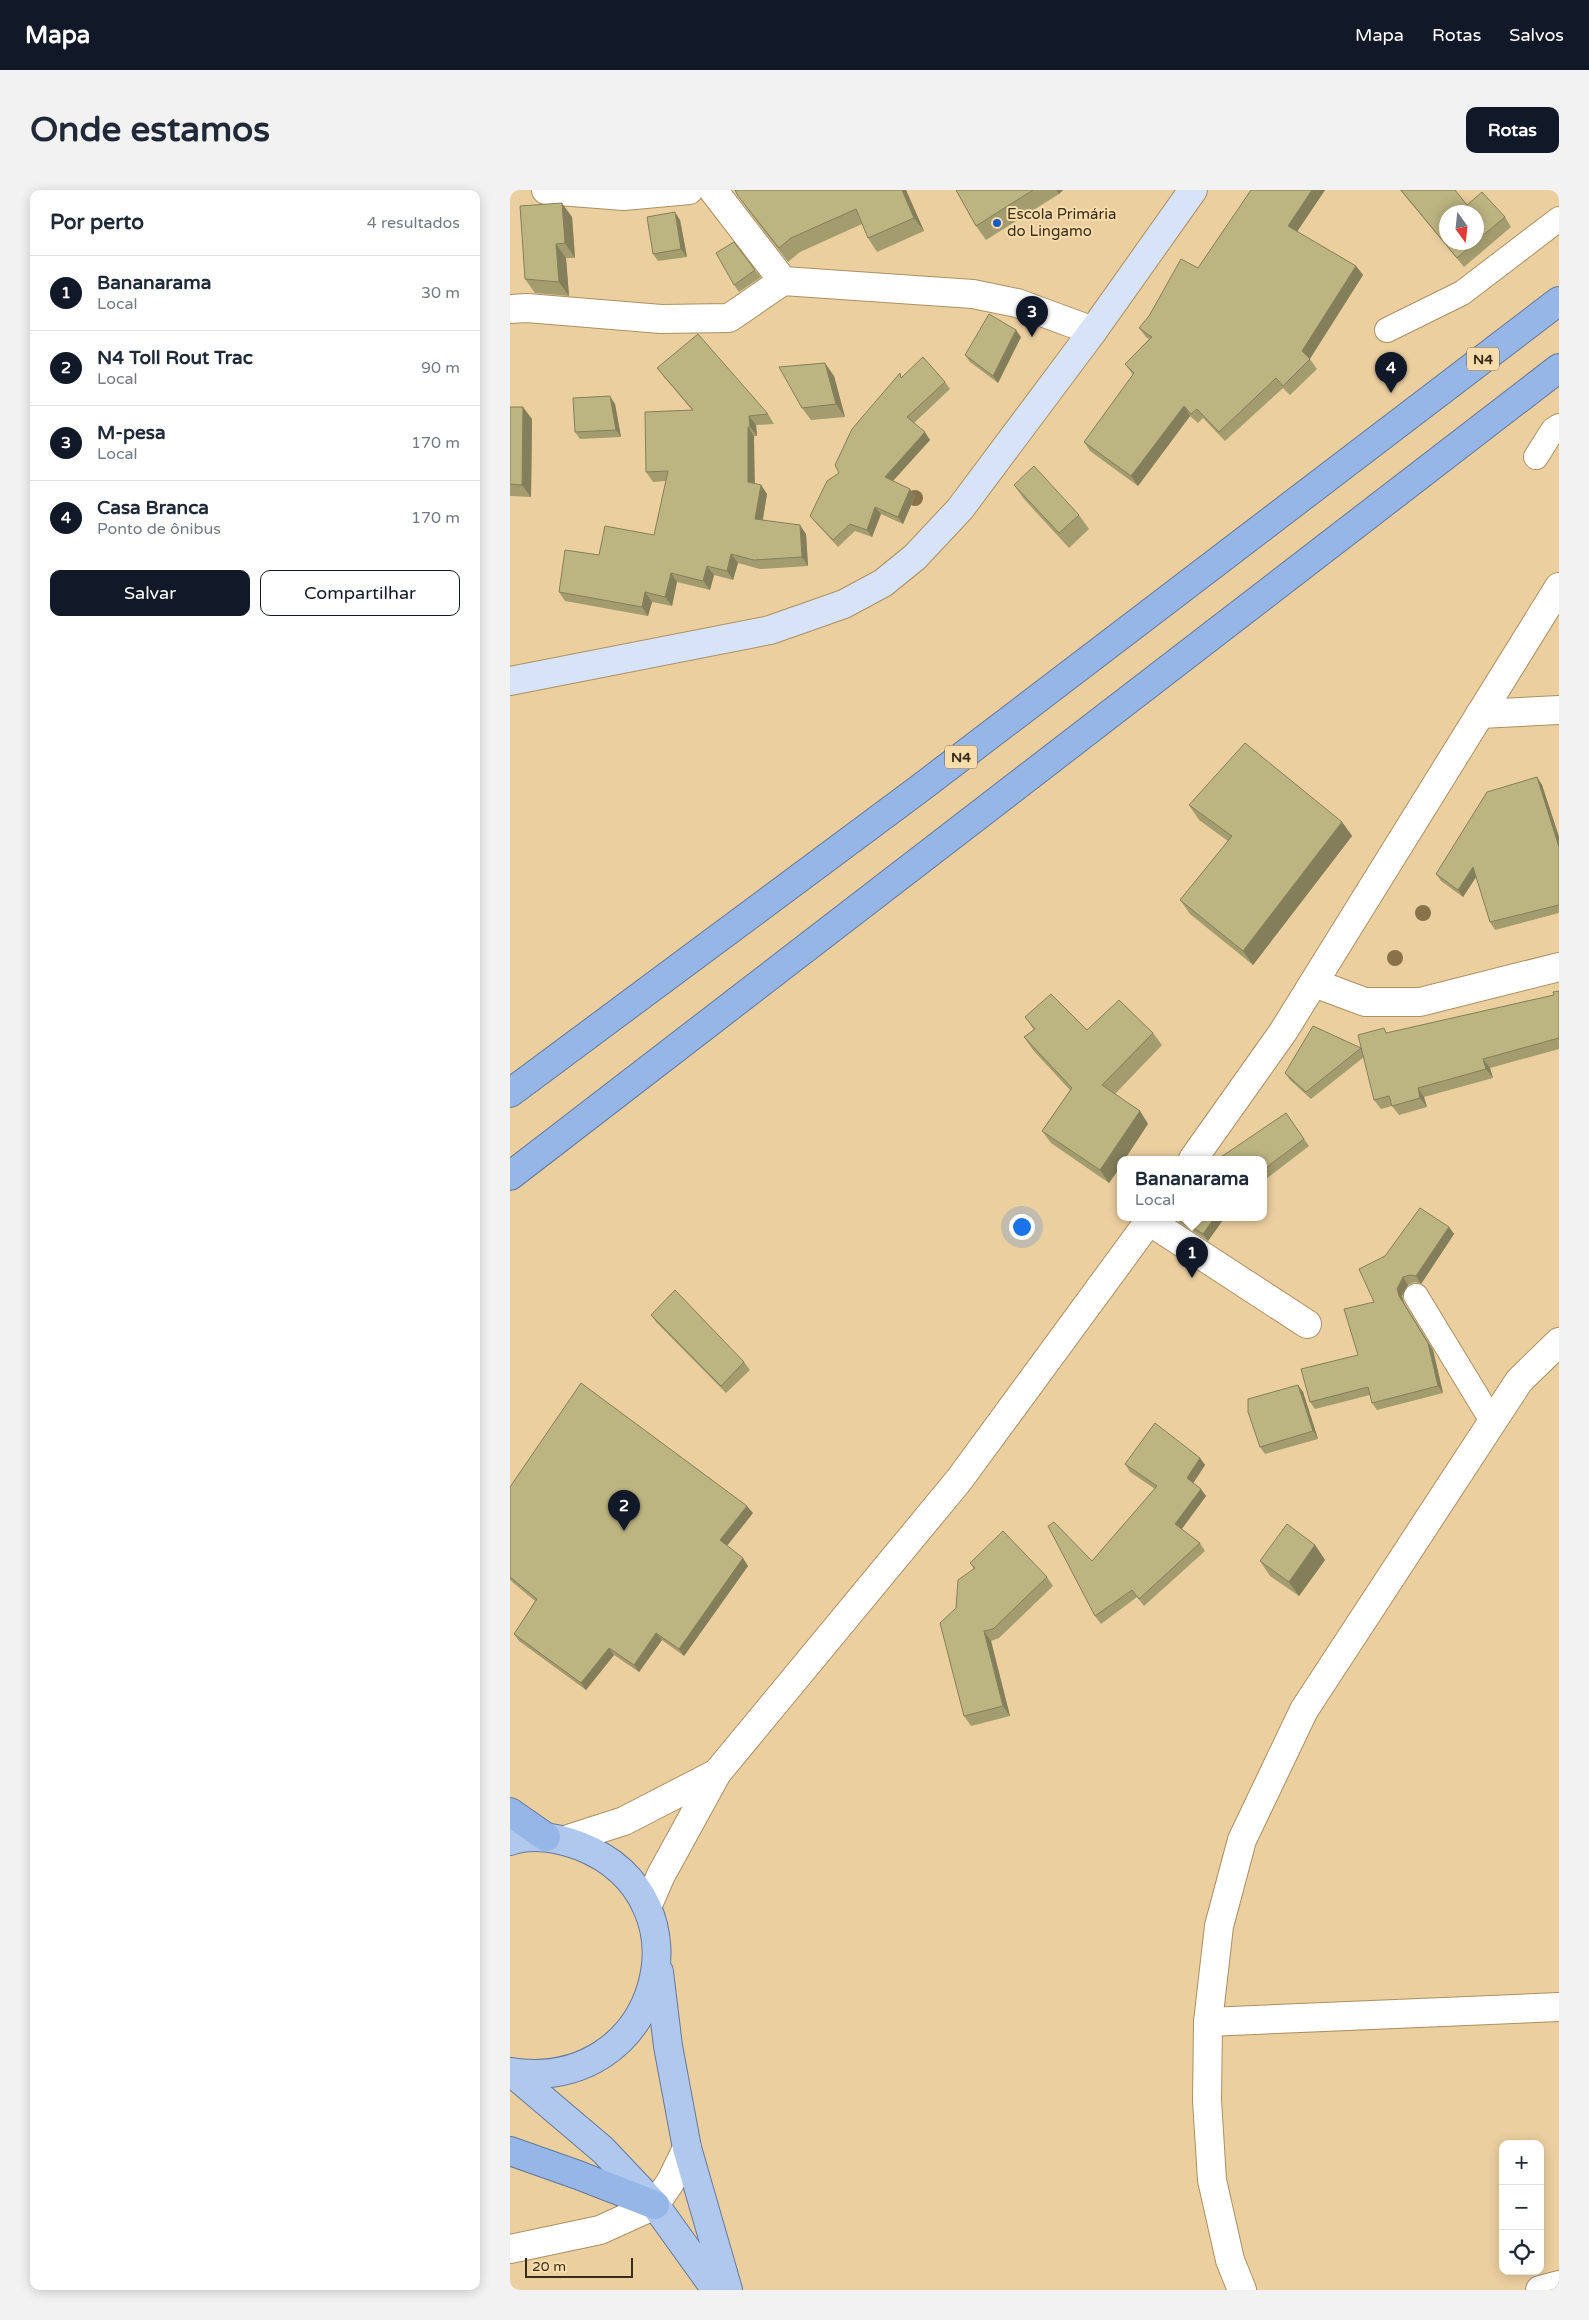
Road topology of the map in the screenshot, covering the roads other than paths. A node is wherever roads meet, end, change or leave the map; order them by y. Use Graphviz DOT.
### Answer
graph roads {
  1 [pos="546,190"];
  2 [pos="689,190"];
  3 [pos="713,190"];
  4 [pos="1193,190"];
  5 [pos="1559,219"];
  6 [pos="783,281"];
  7 [pos="1559,301"];
  8 [pos="510,309"];
  9 [pos="1387,330"];
  10 [pos="1093,331"];
  11 [pos="1559,368"];
  12 [pos="1559,426"];
  13 [pos="1536,458"];
  14 [pos="1559,587"];
  15 [pos="510,682"];
  16 [pos="1559,710"];
  17 [pos="1480,714"];
  18 [pos="1559,967"];
  19 [pos="1314,983"];
  20 [pos="510,1093"];
  21 [pos="1195,1156"];
  22 [pos="510,1176"];
  23 [pos="1150,1221"];
  24 [pos="1154,1221"];
  25 [pos="1416,1296"];
  26 [pos="1306,1324"];
  27 [pos="1559,1342"];
  28 [pos="1492,1421"];
  29 [pos="716,1773"];
  30 [pos="510,1812"];
  31 [pos="555,1839"];
  32 [pos="510,1841"];
  33 [pos="647,1908"];
  34 [pos="657,1958"];
  35 [pos="1559,2007"];
  36 [pos="1208,2022"];
  37 [pos="510,2072"];
  38 [pos="687,2148"];
  39 [pos="510,2152"];
  40 [pos="655,2205"];
  41 [pos="510,2249"];
  42 [pos="1559,2285"];
  43 [pos="716,2290"];
  44 [pos="728,2290"];
  45 [pos="1242,2290"];
  46 [pos="1540,2290"];
  1 -- 2 [label="street"];
  3 -- 6 [label="street"];
  4 -- 10 [label="main road"];
  5 -- 9 [label="street"];
  6 -- 8 [label="street"];
  6 -- 10 [label="street"];
  7 -- 20 [label="highway, N4"];
  10 -- 15 [label="main road"];
  11 -- 22 [label="highway"];
  12 -- 13 [label="street"];
  14 -- 17 [label="street"];
  16 -- 17 [label="street"];
  17 -- 19 [label="street"];
  18 -- 19 [label="street"];
  19 -- 21 [label="street"];
  23 -- 29 [label="street"];
  24 -- 26 [label="street"];
  25 -- 28 [label="street"];
  27 -- 28 [label="street"];
  28 -- 36 [label="street"];
  29 -- 31 [label="street"];
  29 -- 33 [label="street"];
  30 -- 31 [label="highway"];
  31 -- 32 [label="main road"];
  31 -- 33 [label="main road"];
  33 -- 34 [label="main road"];
  34 -- 37 [label="main road"];
  34 -- 38 [label="main road"];
  35 -- 36 [label="street"];
  36 -- 45 [label="street"];
  37 -- 40 [label="main road"];
  38 -- 40 [label="street"];
  38 -- 44 [label="main road"];
  39 -- 40 [label="highway"];
  40 -- 41 [label="street"];
  40 -- 43 [label="main road"];
  42 -- 46 [label="street"];
}
